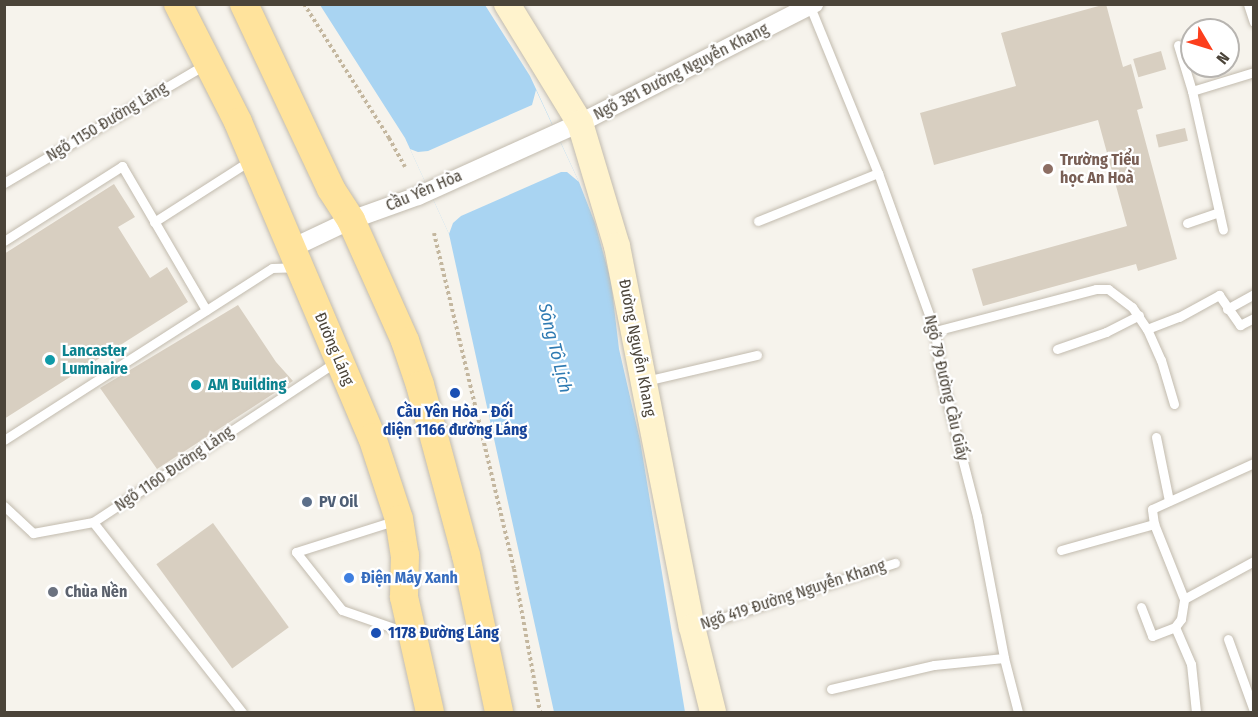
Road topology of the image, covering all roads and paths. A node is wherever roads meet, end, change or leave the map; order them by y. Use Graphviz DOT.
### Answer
graph roads {
  1 [pos="178,4"];
  2 [pos="244,4"];
  3 [pos="304,4"];
  4 [pos="507,4"];
  5 [pos="1248,4"];
  6 [pos="811,5"];
  7 [pos="1254,22"];
  8 [pos="1178,45"];
  9 [pos="209,62"];
  10 [pos="1254,72"];
  11 [pos="1192,91"];
  12 [pos="580,123"];
  13 [pos="555,133"];
  14 [pos="254,158"];
  15 [pos="405,167"];
  16 [pos="878,173"];
  17 [pos="4,183"];
  18 [pos="1220,212"];
  19 [pos="351,220"];
  20 [pos="759,221"];
  21 [pos="154,222"];
  22 [pos="1187,223"];
  23 [pos="1223,230"];
  24 [pos="434,233"];
  25 [pos="4,241"];
  26 [pos="296,258"];
  27 [pos="1254,294"];
  28 [pos="1227,309"];
  29 [pos="206,310"];
  30 [pos="1139,315"];
  31 [pos="1254,318"];
  32 [pos="1147,329"];
  33 [pos="935,331"];
  34 [pos="1057,350"];
  35 [pos="757,356"];
  36 [pos="339,359"];
  37 [pos="644,382"];
  38 [pos="1174,404"];
  39 [pos="1156,437"];
  40 [pos="4,440"];
  41 [pos="1254,463"];
  42 [pos="1169,501"];
  43 [pos="4,506"];
  44 [pos="399,519"];
  45 [pos="93,522"];
  46 [pos="1154,524"];
  47 [pos="1061,550"];
  48 [pos="1254,561"];
  49 [pos="895,563"];
  50 [pos="1184,599"];
  51 [pos="1141,607"];
  52 [pos="692,627"];
  53 [pos="1174,627"];
  54 [pos="410,634"];
  55 [pos="1228,639"];
  56 [pos="1004,658"];
  57 [pos="831,689"];
  58 [pos="1254,711"];
  59 [pos="242,712"];
  60 [pos="430,712"];
  61 [pos="499,712"];
  62 [pos="540,712"];
  63 [pos="713,712"];
  64 [pos="1018,712"];
  65 [pos="1196,712"];
  1 -- 9 [label="main road, Đường Láng"];
  2 -- 19 [label="main road"];
  3 -- 15 [label="path"];
  4 -- 12 [label="main road, Đường Nguyễn Khang"];
  5 -- 7 [label="lane"];
  6 -- 12 [label="street, Ngõ 381 Đường Nguyễn Khang"];
  6 -- 16 [label="lane, Ngõ 79 Đường Cầu Giấy"];
  8 -- 11 [label="lane"];
  9 -- 14 [label="main road, Đường Láng"];
  9 -- 17 [label="lane, Ngõ 1150 Đường Láng"];
  10 -- 11 [label="lane"];
  11 -- 18 [label="lane"];
  12 -- 13 [label="street, Ngõ 381 Đường Nguyễn Khang"];
  12 -- 37 [label="main road, Đường Nguyễn Khang"];
  13 -- 19 [label="street, Cầu Yên Hòa"];
  14 -- 21 [label="lane"];
  14 -- 26 [label="main road, Đường Láng"];
  16 -- 20 [label="lane"];
  16 -- 33 [label="lane, Ngõ 79 Đường Cầu Giấy"];
  18 -- 22 [label="lane"];
  18 -- 23 [label="lane"];
  19 -- 26 [label="street, Cầu Yên Hòa"];
  19 -- 61 [label="main road"];
  21 -- 25 [label="lane"];
  21 -- 29 [label="lane"];
  24 -- 62 [label="path"];
  26 -- 29 [label="lane"];
  26 -- 36 [label="main road, Đường Láng"];
  27 -- 28 [label="lane"];
  28 -- 31 [label="lane"];
  28 -- 32 [label="lane"];
  29 -- 40 [label="lane"];
  30 -- 32 [label="lane"];
  30 -- 33 [label="lane"];
  30 -- 34 [label="lane"];
  32 -- 38 [label="lane"];
  33 -- 56 [label="lane, Ngõ 79 Đường Cầu Giấy"];
  35 -- 37 [label="lane"];
  36 -- 44 [label="main road, Đường Láng"];
  36 -- 45 [label="lane, Ngõ 1160 Đường Láng"];
  37 -- 52 [label="main road, Đường Nguyễn Khang"];
  39 -- 42 [label="lane"];
  41 -- 42 [label="lane"];
  42 -- 46 [label="lane"];
  43 -- 45 [label="lane, Ngõ 1160 Đường Láng"];
  44 -- 54 [label="main road, Đường Láng"];
  44 -- 54 [label="lane"];
  45 -- 59 [label="lane"];
  46 -- 47 [label="lane"];
  46 -- 50 [label="lane"];
  48 -- 50 [label="lane"];
  49 -- 52 [label="lane, Ngõ 419 Đường Nguyễn Khang"];
  50 -- 53 [label="lane"];
  51 -- 53 [label="lane"];
  52 -- 63 [label="main road, Đường Nguyễn Khang"];
  53 -- 65 [label="lane"];
  54 -- 60 [label="main road, Đường Láng"];
  55 -- 58 [label="lane"];
  56 -- 57 [label="lane"];
  56 -- 64 [label="lane, Ngõ 79 Đường Cầu Giấy"];
}
